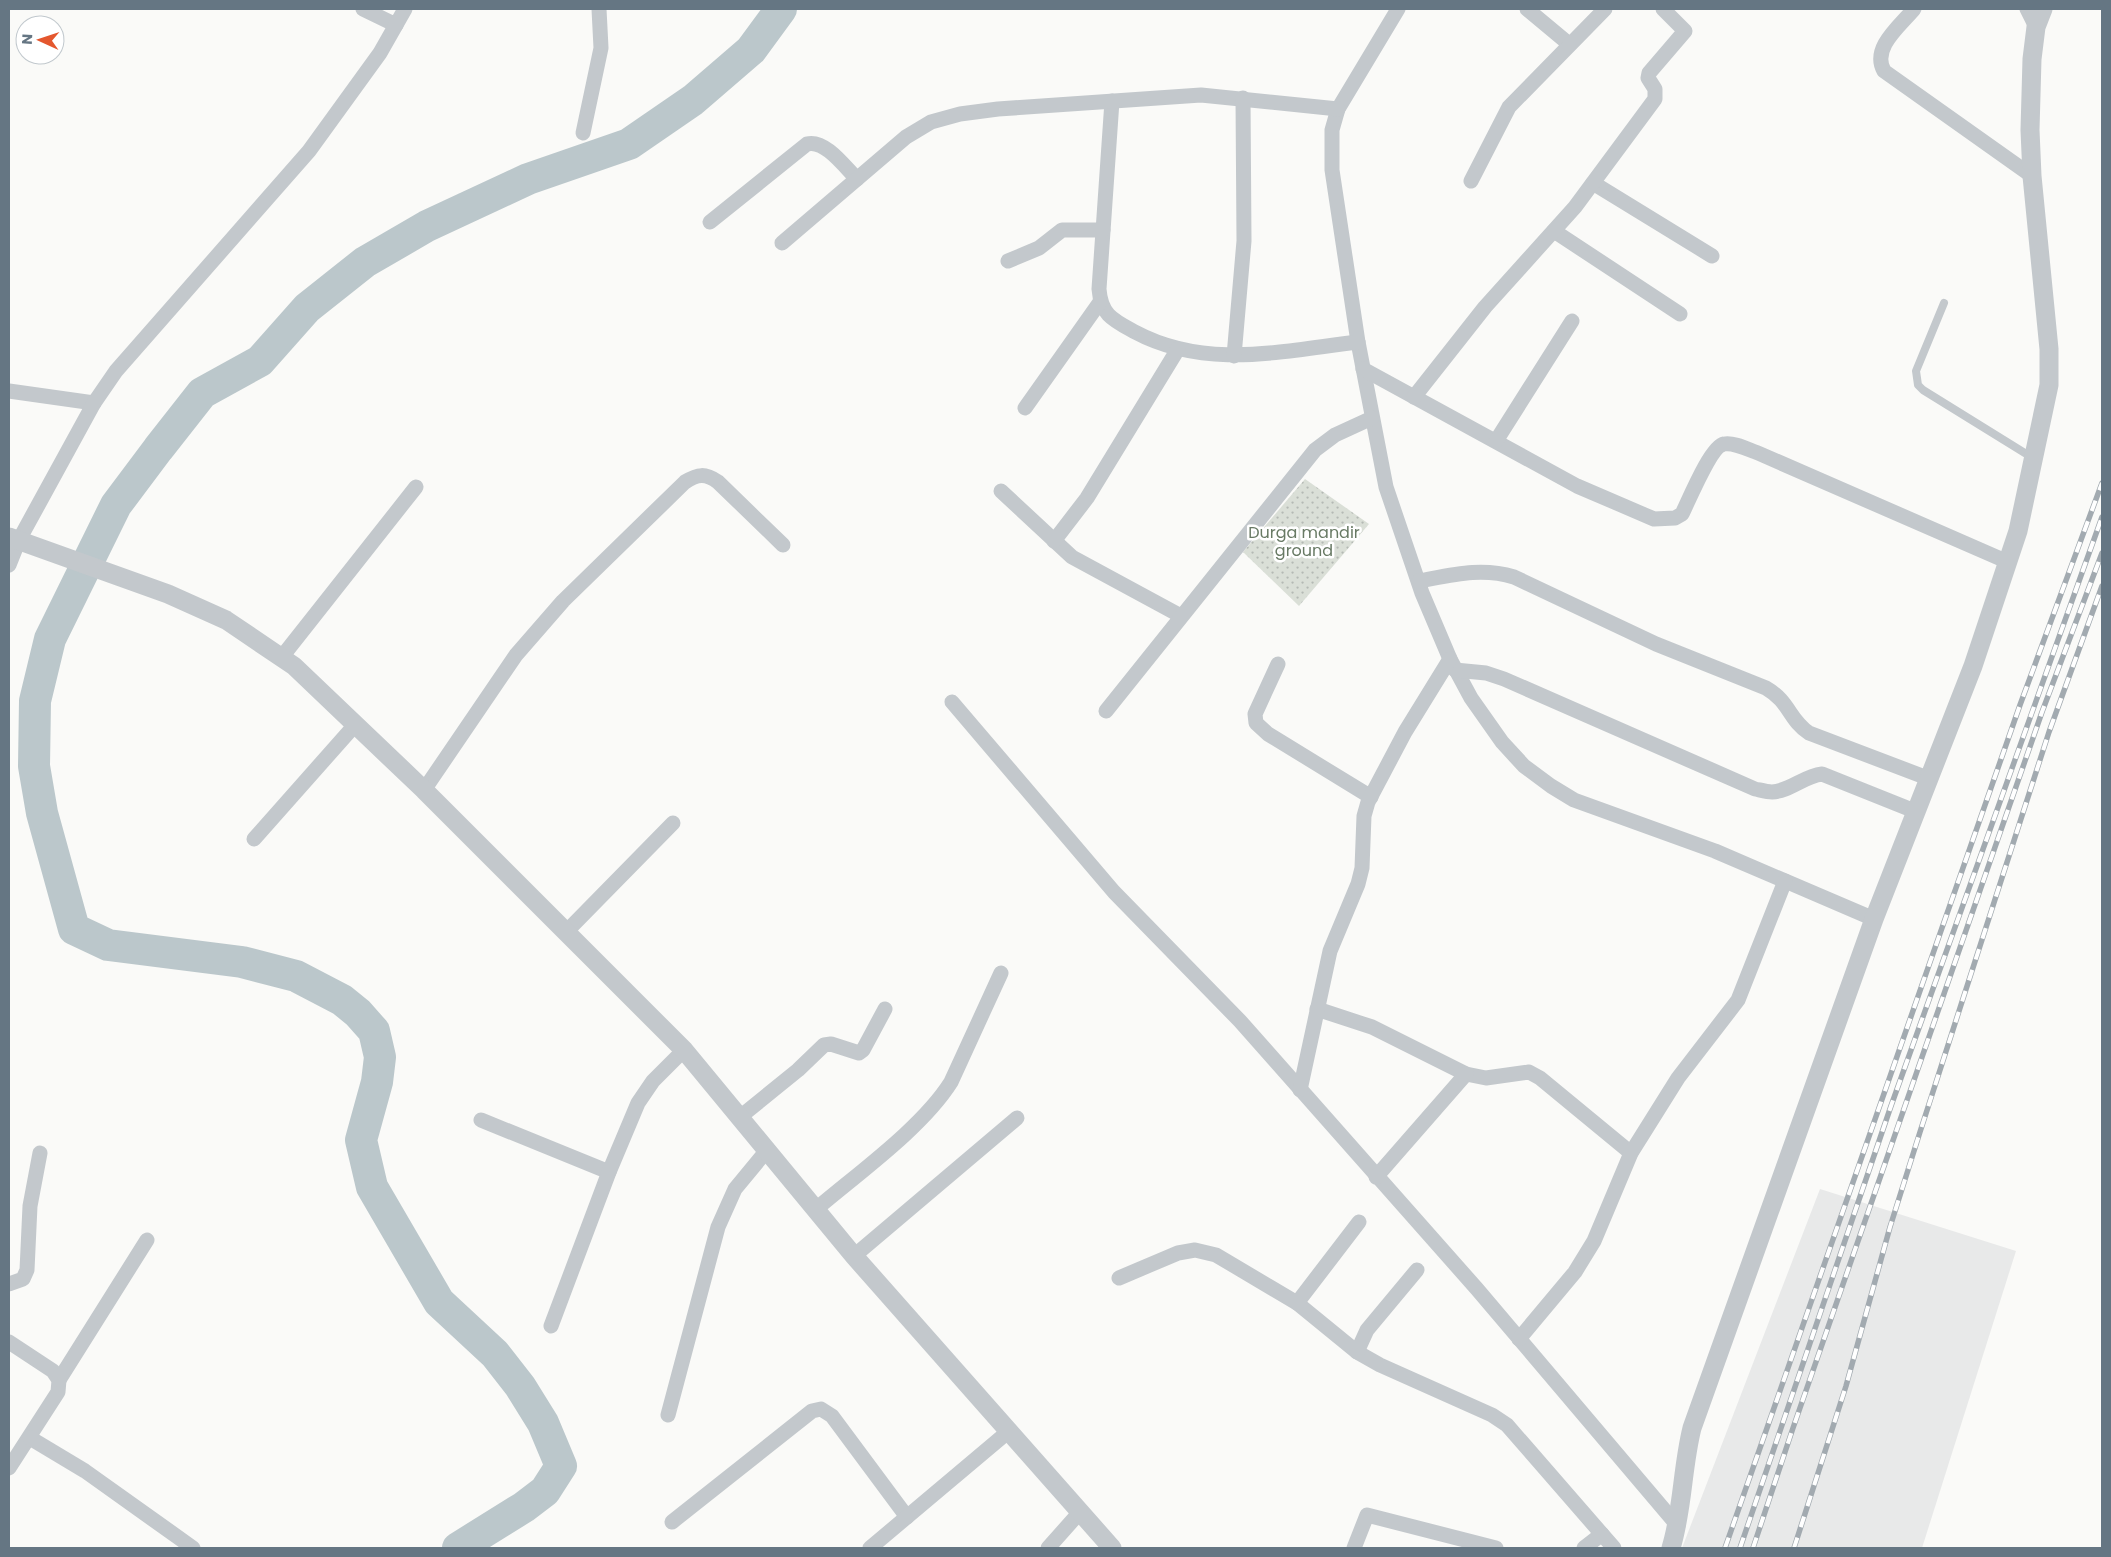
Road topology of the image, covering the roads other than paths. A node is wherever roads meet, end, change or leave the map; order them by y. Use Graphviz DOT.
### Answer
graph roads {
  1 [pos="363,9"];
  2 [pos="405,9"];
  3 [pos="599,9"];
  4 [pos="1398,9"];
  5 [pos="1527,9"];
  6 [pos="1605,9"];
  7 [pos="1664,9"];
  8 [pos="1914,9"];
  9 [pos="2027,9"];
  10 [pos="2043,9"];
  11 [pos="396,25"];
  12 [pos="2036,28"];
  13 [pos="1569,44"];
  14 [pos="1243,98"];
  15 [pos="1112,100"];
  16 [pos="1338,109"];
  17 [pos="583,133"];
  18 [pos="2032,176"];
  19 [pos="857,179"];
  20 [pos="1471,181"];
  21 [pos="1593,183"];
  22 [pos="710,222"];
  23 [pos="1103,230"];
  24 [pos="1554,231"];
  25 [pos="782,244"];
  26 [pos="1712,256"];
  27 [pos="1008,261"];
  28 [pos="1100,302"];
  29 [pos="1944,303"];
  30 [pos="1680,314"];
  31 [pos="1572,321"];
  32 [pos="1358,342"];
  33 [pos="1178,349"];
  34 [pos="1234,356"];
  35 [pos="1363,369"];
  36 [pos="9,391"];
  37 [pos="1414,397"];
  38 [pos="94,403"];
  39 [pos="1025,408"];
  40 [pos="1372,418"];
  41 [pos="1496,441"];
  42 [pos="2034,459"];
  43 [pos="416,487"];
  44 [pos="1001,491"];
  45 [pos="14,539"];
  46 [pos="1054,541"];
  47 [pos="782,545"];
  48 [pos="2008,562"];
  49 [pos="9,565"];
  50 [pos="1419,582"];
  51 [pos="1181,616"];
  52 [pos="281,658"];
  53 [pos="1278,664"];
  54 [pos="1452,664"];
  55 [pos="952,702"];
  56 [pos="1106,711"];
  57 [pos="355,725"];
  58 [pos="1930,779"];
  59 [pos="424,790"];
  60 [pos="1371,797"];
  61 [pos="1917,812"];
  62 [pos="673,823"];
  63 [pos="254,839"];
  64 [pos="1785,881"];
  65 [pos="1874,919"];
  66 [pos="566,932"];
  67 [pos="1001,973"];
  68 [pos="885,1009"];
  69 [pos="1317,1009"];
  70 [pos="684,1050"];
  71 [pos="1466,1074"];
  72 [pos="1300,1090"];
  73 [pos="740,1116"];
  74 [pos="1016,1118"];
  75 [pos="481,1120"];
  76 [pos="768,1149"];
  77 [pos="40,1153"];
  78 [pos="1631,1153"];
  79 [pos="609,1172"];
  80 [pos="1376,1177"];
  81 [pos="815,1210"];
  82 [pos="1358,1222"];
  83 [pos="147,1240"];
  84 [pos="854,1256"];
  85 [pos="1417,1270"];
  86 [pos="1119,1278"];
  87 [pos="9,1284"];
  88 [pos="1297,1303"];
  89 [pos="551,1326"];
  90 [pos="1519,1339"];
  91 [pos="9,1342"];
  92 [pos="1358,1352"];
  93 [pos="59,1380"];
  94 [pos="668,1415"];
  95 [pos="1009,1431"];
  96 [pos="30,1438"];
  97 [pos="9,1468"];
  98 [pos="1080,1512"];
  99 [pos="907,1517"];
  100 [pos="672,1522"];
  101 [pos="1678,1526"];
  102 [pos="1602,1534"];
  103 [pos="193,1548"];
  104 [pos="870,1548"];
  105 [pos="1048,1548"];
  106 [pos="1112,1548"];
  107 [pos="1354,1548"];
  108 [pos="1496,1548"];
  109 [pos="1584,1548"];
  110 [pos="1614,1548"];
  111 [pos="1671,1548"];
  1 -- 11 [label="street"];
  2 -- 11 [label="street"];
  3 -- 17 [label="street"];
  4 -- 16 [label="street"];
  5 -- 13 [label="street"];
  6 -- 13 [label="street"];
  7 -- 21 [label="street"];
  8 -- 18 [label="street"];
  9 -- 12 [label="street"];
  10 -- 12 [label="street"];
  11 -- 38 [label="street"];
  12 -- 18 [label="street"];
  13 -- 20 [label="street"];
  14 -- 15 [label="street"];
  14 -- 16 [label="street"];
  14 -- 34 [label="street"];
  15 -- 19 [label="street"];
  15 -- 23 [label="street"];
  16 -- 32 [label="street"];
  18 -- 42 [label="street"];
  19 -- 22 [label="street"];
  19 -- 25 [label="street"];
  21 -- 24 [label="street"];
  21 -- 26 [label="street"];
  23 -- 27 [label="street"];
  23 -- 28 [label="street"];
  24 -- 30 [label="street"];
  24 -- 37 [label="street"];
  28 -- 33 [label="street"];
  28 -- 39 [label="street"];
  29 -- 42 [label="lane"];
  31 -- 41 [label="street"];
  32 -- 34 [label="street"];
  32 -- 35 [label="street"];
  33 -- 34 [label="street"];
  33 -- 46 [label="street"];
  35 -- 37 [label="street"];
  35 -- 40 [label="street"];
  36 -- 38 [label="street"];
  37 -- 41 [label="street"];
  38 -- 45 [label="street"];
  40 -- 50 [label="street"];
  40 -- 51 [label="street"];
  41 -- 48 [label="street"];
  42 -- 48 [label="street"];
  43 -- 52 [label="street"];
  44 -- 46 [label="street"];
  45 -- 49 [label="street"];
  45 -- 52 [label="street"];
  46 -- 51 [label="street"];
  47 -- 59 [label="street"];
  48 -- 58 [label="street"];
  50 -- 54 [label="street"];
  50 -- 58 [label="street"];
  51 -- 56 [label="street"];
  52 -- 57 [label="street"];
  53 -- 60 [label="street"];
  54 -- 60 [label="street"];
  54 -- 61 [label="street"];
  54 -- 64 [label="street"];
  55 -- 72 [label="street"];
  57 -- 59 [label="street"];
  57 -- 63 [label="street"];
  58 -- 61 [label="street"];
  59 -- 66 [label="street"];
  60 -- 69 [label="street"];
  61 -- 65 [label="street"];
  62 -- 66 [label="street"];
  64 -- 65 [label="street"];
  64 -- 78 [label="street"];
  65 -- 101 [label="street"];
  66 -- 70 [label="street"];
  67 -- 81 [label="street"];
  68 -- 73 [label="street"];
  69 -- 71 [label="street"];
  69 -- 72 [label="street"];
  70 -- 73 [label="street"];
  70 -- 79 [label="street"];
  71 -- 78 [label="street"];
  71 -- 80 [label="street"];
  72 -- 80 [label="street"];
  73 -- 76 [label="street"];
  74 -- 84 [label="street"];
  75 -- 79 [label="street"];
  76 -- 81 [label="street"];
  76 -- 94 [label="street"];
  77 -- 87 [label="street"];
  78 -- 90 [label="street"];
  79 -- 89 [label="street"];
  80 -- 90 [label="street"];
  81 -- 84 [label="street"];
  82 -- 88 [label="street"];
  83 -- 93 [label="street"];
  84 -- 95 [label="street"];
  85 -- 92 [label="street"];
  86 -- 88 [label="street"];
  88 -- 92 [label="street"];
  90 -- 101 [label="street"];
  91 -- 93 [label="street"];
  92 -- 102 [label="street"];
  93 -- 96 [label="street"];
  95 -- 98 [label="street"];
  95 -- 99 [label="street"];
  96 -- 97 [label="street"];
  96 -- 103 [label="street"];
  98 -- 105 [label="street"];
  98 -- 106 [label="street"];
  99 -- 100 [label="street"];
  99 -- 104 [label="street"];
  101 -- 111 [label="street"];
  102 -- 109 [label="street"];
  102 -- 110 [label="street"];
  107 -- 108 [label="street"];
}
